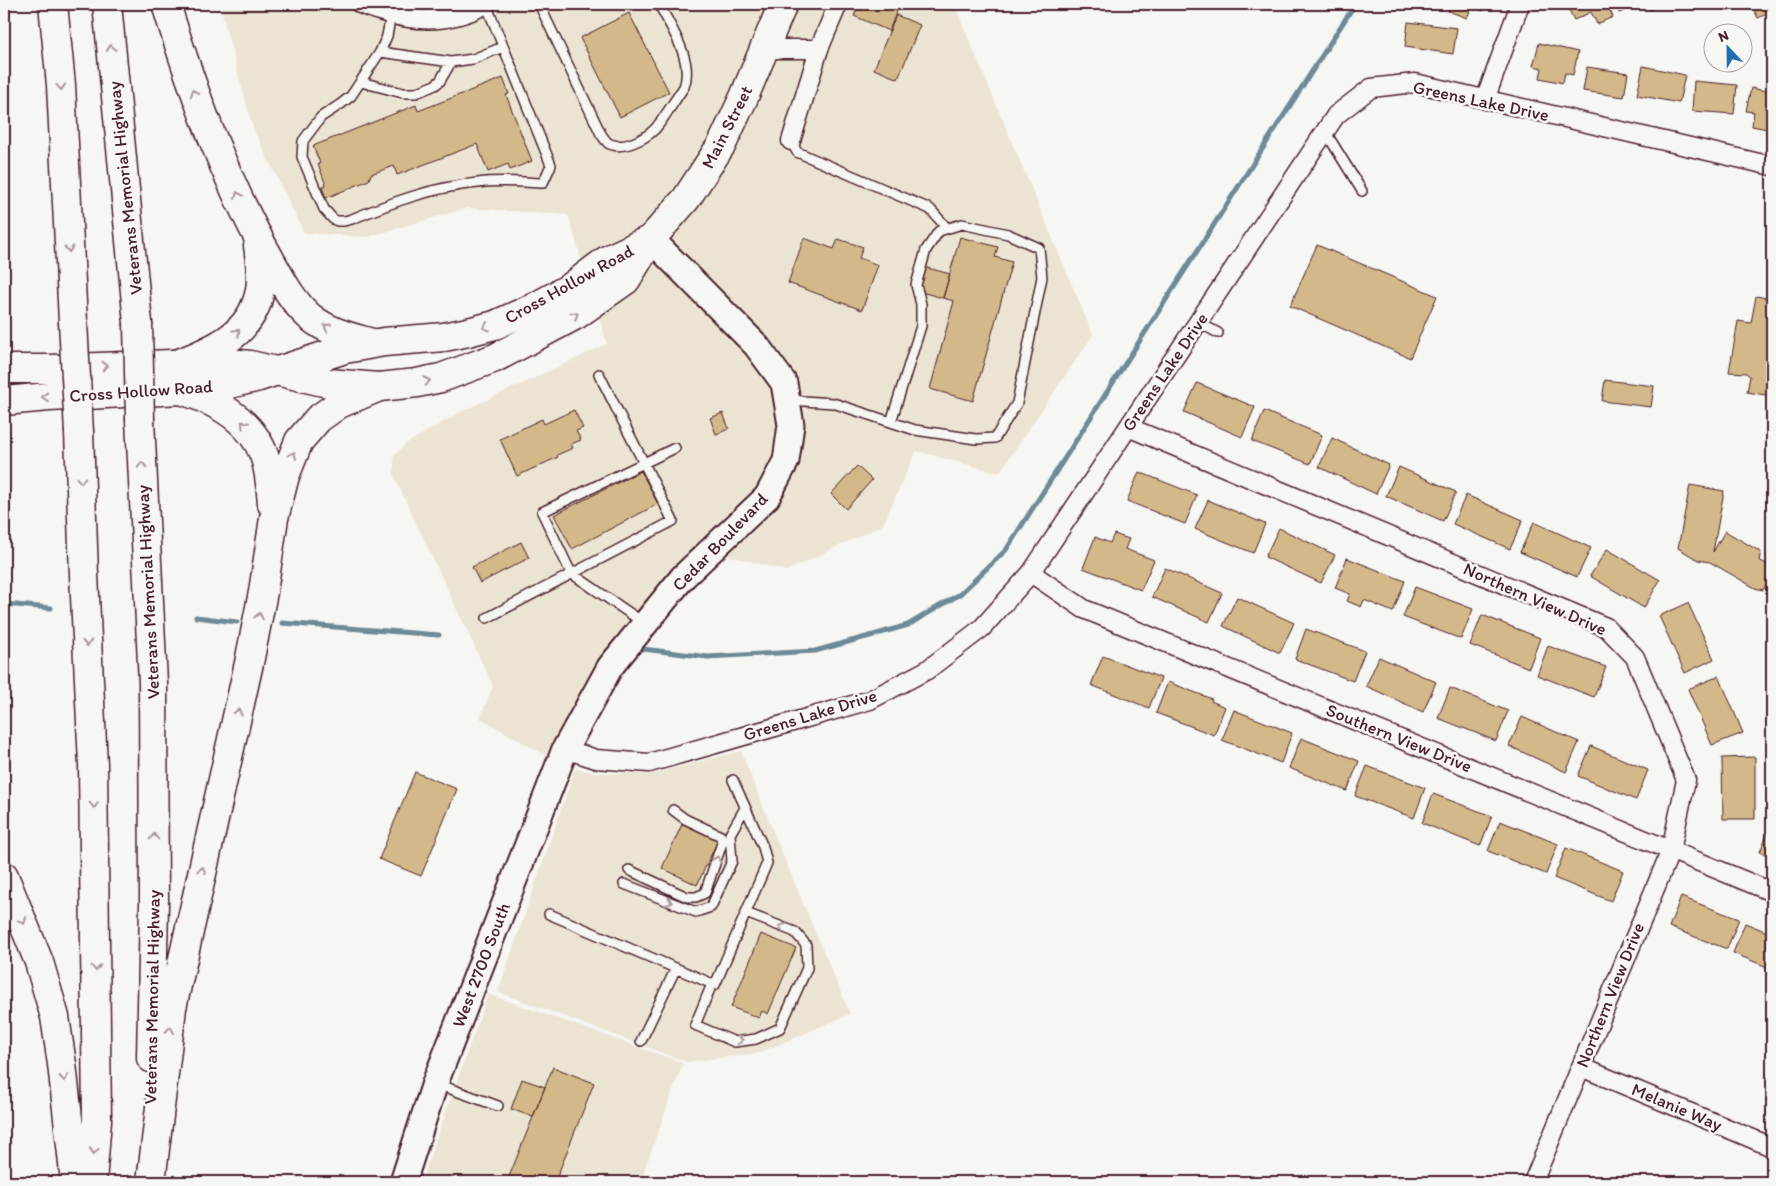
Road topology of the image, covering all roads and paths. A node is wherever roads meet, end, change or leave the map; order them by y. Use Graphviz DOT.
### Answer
graph roads {
  1 [pos="53,4"];
  2 [pos="107,4"];
  3 [pos="166,4"];
  4 [pos="360,4"];
  5 [pos="486,4"];
  6 [pos="539,4"];
  7 [pos="659,4"];
  8 [pos="783,4"];
  9 [pos="838,4"];
  10 [pos="1520,4"];
  11 [pos="390,14"];
  12 [pos="503,47"];
  13 [pos="764,49"];
  14 [pos="819,49"];
  15 [pos="380,52"];
  16 [pos="452,62"];
  17 [pos="361,82"];
  18 [pos="1485,100"];
  19 [pos="1325,131"];
  20 [pos="791,141"];
  21 [pos="1772,166"];
  22 [pos="1362,191"];
  23 [pos="948,228"];
  24 [pos="257,238"];
  25 [pos="651,239"];
  26 [pos="1198,322"];
  27 [pos="1218,333"];
  28 [pos="372,343"];
  29 [pos="179,363"];
  30 [pos="4,369"];
  31 [pos="277,371"];
  32 [pos="599,374"];
  33 [pos="379,387"];
  34 [pos="181,390"];
  35 [pos="787,400"];
  36 [pos="4,401"];
  37 [pos="890,422"];
  38 [pos="1128,427"];
  39 [pos="675,448"];
  40 [pos="644,463"];
  41 [pos="274,518"];
  42 [pos="571,573"];
  43 [pos="1031,573"];
  44 [pos="487,618"];
  45 [pos="645,624"];
  46 [pos="565,749"];
  47 [pos="732,780"];
  48 [pos="745,808"];
  49 [pos="673,810"];
  50 [pos="726,835"];
  51 [pos="1671,850"];
  52 [pos="629,870"];
  53 [pos="4,876"];
  54 [pos="624,884"];
  55 [pos="1772,892"];
  56 [pos="746,913"];
  57 [pos="549,914"];
  58 [pos="676,968"];
  59 [pos="712,984"];
  60 [pos="641,1041"];
  61 [pos="1581,1067"];
  62 [pos="435,1083"];
  63 [pos="498,1106"];
  64 [pos="1772,1147"];
  65 [pos="75,1182"];
  66 [pos="92,1182"];
  67 [pos="150,1182"];
  68 [pos="403,1182"];
  69 [pos="1533,1182"];
  1 -- 66 [label="main road, one-way, bridge"];
  67 -- 2 [label="main road, Veterans Memorial Highway, one-way, bridge"];
  24 -- 3 [label="main road, one-way"];
  4 -- 11 [label="street"];
  5 -- 11 [label="street"];
  5 -- 12 [label="lane"];
  6 -- 7 [label="lane"];
  8 -- 13 [label="main road, Main Street"];
  9 -- 14 [label="street"];
  10 -- 18 [label="street"];
  11 -- 15 [label="lane"];
  12 -- 16 [label="lane"];
  12 -- 17 [label="lane"];
  13 -- 14 [label="street"];
  13 -- 25 [label="main road, Main Street"];
  14 -- 20 [label="street"];
  15 -- 16 [label="lane"];
  15 -- 17 [label="lane"];
  16 -- 17 [label="lane"];
  18 -- 19 [label="street, Greens Lake Drive"];
  18 -- 21 [label="street, Greens Lake Drive"];
  19 -- 22 [label="lane"];
  19 -- 26 [label="street, Greens Lake Drive"];
  20 -- 23 [label="lane"];
  23 -- 37 [label="lane"];
  23 -- 37 [label="lane"];
  28 -- 24 [label="main road, one-way"];
  29 -- 24 [label="main road, one-way"];
  25 -- 28 [label="main road, Cross Hollow Road, one-way"];
  33 -- 25 [label="main road, Cross Hollow Road, one-way"];
  25 -- 35 [label="street, Cedar Boulevard"];
  26 -- 27 [label="lane"];
  26 -- 38 [label="street, Greens Lake Drive"];
  28 -- 31 [label="main road, Cross Hollow Road"];
  30 -- 29 [label="main road, Cross Hollow Road, one-way"];
  29 -- 31 [label="main road, Cross Hollow Road"];
  31 -- 33 [label="main road, Cross Hollow Road"];
  31 -- 34 [label="main road, Cross Hollow Road"];
  32 -- 40 [label="lane"];
  41 -- 33 [label="main road, one-way"];
  34 -- 36 [label="main road, Cross Hollow Road, one-way"];
  41 -- 34 [label="main road, one-way"];
  35 -- 37 [label="lane"];
  35 -- 45 [label="street, Cedar Boulevard"];
  38 -- 43 [label="street, Greens Lake Drive"];
  38 -- 51 [label="street, Northern View Drive"];
  39 -- 40 [label="lane"];
  40 -- 42 [label="lane"];
  40 -- 42 [label="lane"];
  67 -- 41 [label="main road, one-way"];
  42 -- 44 [label="lane"];
  42 -- 45 [label="lane"];
  43 -- 46 [label="street, Greens Lake Drive"];
  43 -- 51 [label="street, Southern View Drive"];
  45 -- 46 [label="street, Cedar Boulevard"];
  46 -- 62 [label="street, West 2700 South"];
  47 -- 48 [label="lane"];
  48 -- 50 [label="lane"];
  48 -- 56 [label="lane"];
  49 -- 50 [label="lane"];
  52 -- 50 [label="lane, one-way"];
  54 -- 50 [label="lane, one-way"];
  51 -- 55 [label="street, Southern View Drive"];
  51 -- 61 [label="street, Northern View Drive"];
  53 -- 65 [label="main road, one-way"];
  56 -- 59 [label="lane"];
  59 -- 56 [label="lane, one-way"];
  57 -- 58 [label="lane"];
  58 -- 59 [label="lane"];
  58 -- 60 [label="lane"];
  61 -- 64 [label="street, Melanie Way"];
  61 -- 69 [label="street, Northern View Drive"];
  62 -- 63 [label="lane"];
  62 -- 68 [label="street, West 2700 South"];
}
